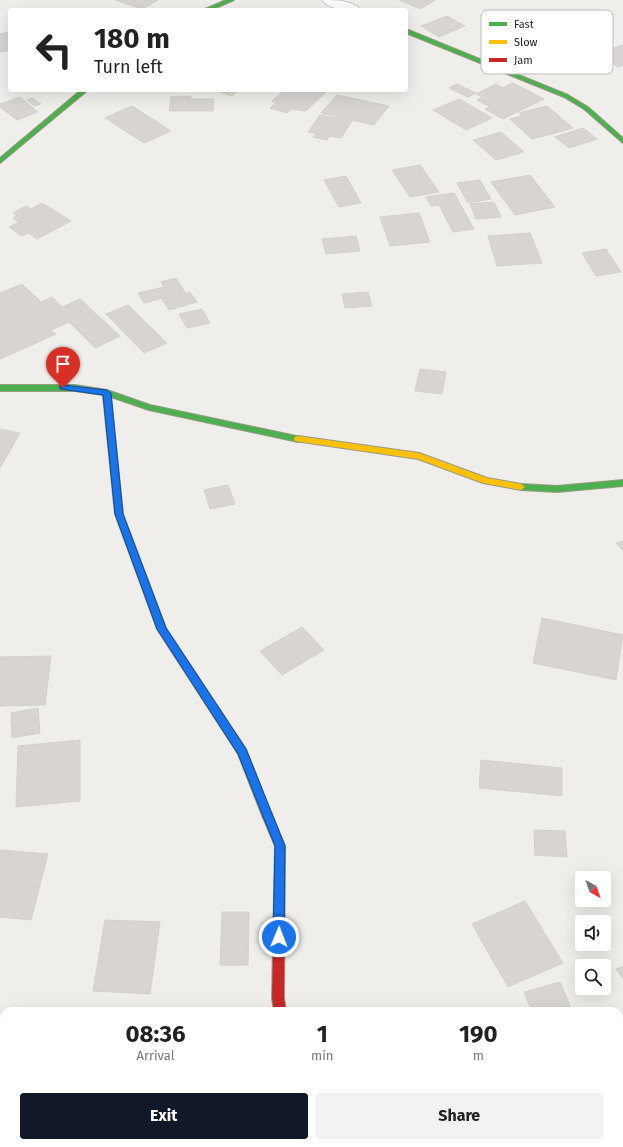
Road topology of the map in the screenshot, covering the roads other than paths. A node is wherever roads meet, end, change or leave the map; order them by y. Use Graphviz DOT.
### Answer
graph roads {
  1 [pos="226,0"];
  2 [pos="329,0"];
  3 [pos="210,8"];
  4 [pos="349,8"];
  5 [pos="408,32"];
  6 [pos="481,61"];
  7 [pos="512,74"];
  8 [pos="83,92"];
  9 [pos="623,140"];
  10 [pos="0,161"];
  11 [pos="0,388"];
  12 [pos="107,393"];
  13 [pos="623,483"];
  14 [pos="279,1007"];
  1 -- 3 [label="street"];
  2 -- 4 [label="street"];
  5 -- 6 [label="street"];
  7 -- 9 [label="street"];
  8 -- 10 [label="street"];
  11 -- 12 [label="street"];
  12 -- 13 [label="street"];
  12 -- 14 [label="street"];
}
